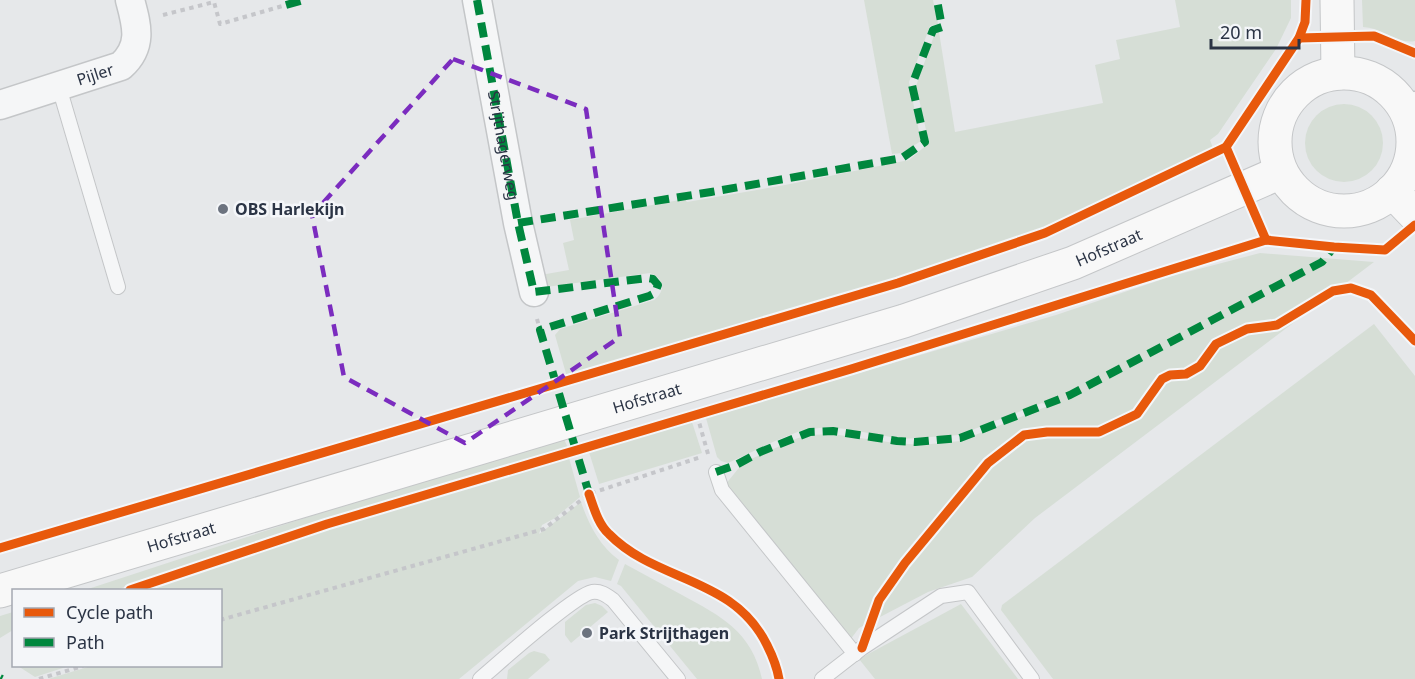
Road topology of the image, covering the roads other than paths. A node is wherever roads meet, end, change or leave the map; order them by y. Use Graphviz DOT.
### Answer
graph roads {
  1 [pos="477,0"];
  2 [pos="1337,0"];
  3 [pos="133,11"];
  4 [pos="1338,73"];
  5 [pos="59,87"];
  6 [pos="0,105"];
  7 [pos="1410,108"];
  8 [pos="1281,171"];
  9 [pos="1392,191"];
  10 [pos="1415,215"];
  11 [pos="118,286"];
  12 [pos="534,292"];
  13 [pos="716,472"];
  14 [pos="0,591"];
  15 [pos="855,654"];
  16 [pos="480,679"];
  17 [pos="678,679"];
  18 [pos="822,679"];
  19 [pos="1032,679"];
  1 -- 12 [label="street, Strijthagerweg"];
  2 -- 4 [label="main road"];
  3 -- 5 [label="street, Pijler"];
  4 -- 7 [label="main road"];
  4 -- 8 [label="main road"];
  5 -- 6 [label="street, Pijler"];
  5 -- 11 [label="lane"];
  7 -- 9 [label="main road"];
  8 -- 9 [label="main road"];
  8 -- 14 [label="main road, Hofstraat"];
  9 -- 10 [label="main road"];
  13 -- 15 [label="lane"];
  15 -- 18 [label="lane"];
  15 -- 19 [label="lane"];
  16 -- 17 [label="lane"];
}
